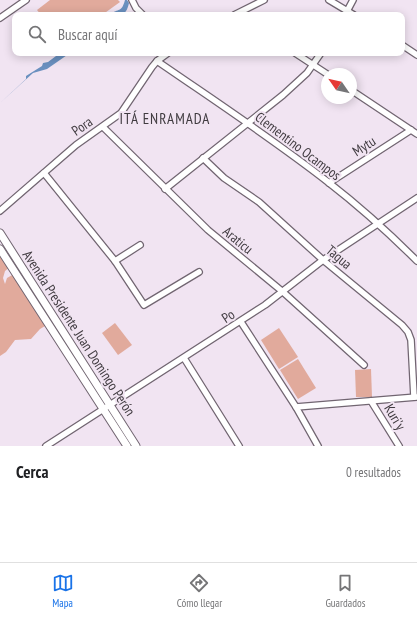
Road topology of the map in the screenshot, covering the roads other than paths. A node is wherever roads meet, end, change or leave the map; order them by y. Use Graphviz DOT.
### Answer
graph roads {
  1 [pos="26,0"];
  2 [pos="329,0"];
  3 [pos="353,0"];
  4 [pos="261,1"];
  5 [pos="133,2"];
  6 [pos="140,12"];
  7 [pos="241,12"];
  8 [pos="345,12"];
  9 [pos="347,12"];
  10 [pos="0,18"];
  11 [pos="405,48"];
  12 [pos="417,55"];
  13 [pos="164,56"];
  14 [pos="300,56"];
  15 [pos="319,56"];
  16 [pos="157,61"];
  17 [pos="314,65"];
  18 [pos="321,70"];
  19 [pos="357,94"];
  20 [pos="247,122"];
  21 [pos="103,127"];
  22 [pos="411,130"];
  23 [pos="417,134"];
  24 [pos="203,158"];
  25 [pos="44,173"];
  26 [pos="330,183"];
  27 [pos="165,188"];
  28 [pos="417,198"];
  29 [pos="0,211"];
  30 [pos="377,224"];
  31 [pos="0,233"];
  32 [pos="140,245"];
  33 [pos="0,249"];
  34 [pos="323,260"];
  35 [pos="417,260"];
  36 [pos="115,261"];
  37 [pos="199,272"];
  38 [pos="283,292"];
  39 [pos="241,322"];
  40 [pos="184,358"];
  41 [pos="364,365"];
  42 [pos="416,397"];
  43 [pos="371,401"];
  44 [pos="110,404"];
  45 [pos="296,407"];
  46 [pos="104,409"];
  47 [pos="122,423"];
  48 [pos="115,427"];
  49 [pos="46,446"];
  50 [pos="127,446"];
  51 [pos="136,446"];
  52 [pos="239,446"];
  53 [pos="318,446"];
  54 [pos="399,446"];
  1 -- 10 [label="street"];
  2 -- 8 [label="street"];
  3 -- 9 [label="street"];
  4 -- 7 [label="street"];
  5 -- 6 [label="street"];
  11 -- 12 [label="street"];
  13 -- 16 [label="street, Pora"];
  14 -- 17 [label="street"];
  15 -- 17 [label="street"];
  16 -- 20 [label="street, Clementino Ocampos"];
  16 -- 21 [label="street, Pora"];
  17 -- 18 [label="street"];
  17 -- 20 [label="street"];
  19 -- 22 [label="street"];
  20 -- 24 [label="street"];
  20 -- 26 [label="street, Clementino Ocampos"];
  21 -- 25 [label="street, Pora"];
  21 -- 27 [label="street, Araticu"];
  22 -- 23 [label="street"];
  22 -- 26 [label="street, Mytu"];
  24 -- 27 [label="street"];
  24 -- 34 [label="street, Tagua"];
  25 -- 29 [label="street, Pora"];
  25 -- 36 [label="street"];
  26 -- 30 [label="street, Clementino Ocampos"];
  27 -- 38 [label="street, Araticu"];
  28 -- 30 [label="street, Po"];
  30 -- 34 [label="street, Po"];
  30 -- 35 [label="street, Clementino Ocampos"];
  31 -- 44 [label="main road, Avenida Presidente Juan Domingo Perón"];
  32 -- 36 [label="street"];
  33 -- 46 [label="main road, Avenida Presidente Juan Domingo Perón"];
  34 -- 38 [label="street, Po"];
  34 -- 42 [label="street, Tagua"];
  36 -- 37 [label="street"];
  38 -- 39 [label="street, Po"];
  38 -- 41 [label="street, Araticu"];
  39 -- 40 [label="street, Po"];
  39 -- 45 [label="street"];
  40 -- 44 [label="street, Po"];
  40 -- 52 [label="street"];
  42 -- 43 [label="street"];
  43 -- 45 [label="street"];
  43 -- 54 [label="street, Kuri'y"];
  44 -- 46 [label="street, Po"];
  44 -- 47 [label="main road, Avenida Presidente Juan Domingo Perón"];
  45 -- 53 [label="street"];
  46 -- 48 [label="main road, Avenida Presidente Juan Domingo Perón"];
  46 -- 49 [label="street, Po"];
  47 -- 48 [label="main road"];
  47 -- 51 [label="main road, Avenida Presidente Juan Domingo Perón"];
  48 -- 50 [label="main road, Avenida Presidente Juan Domingo Perón"];
}
